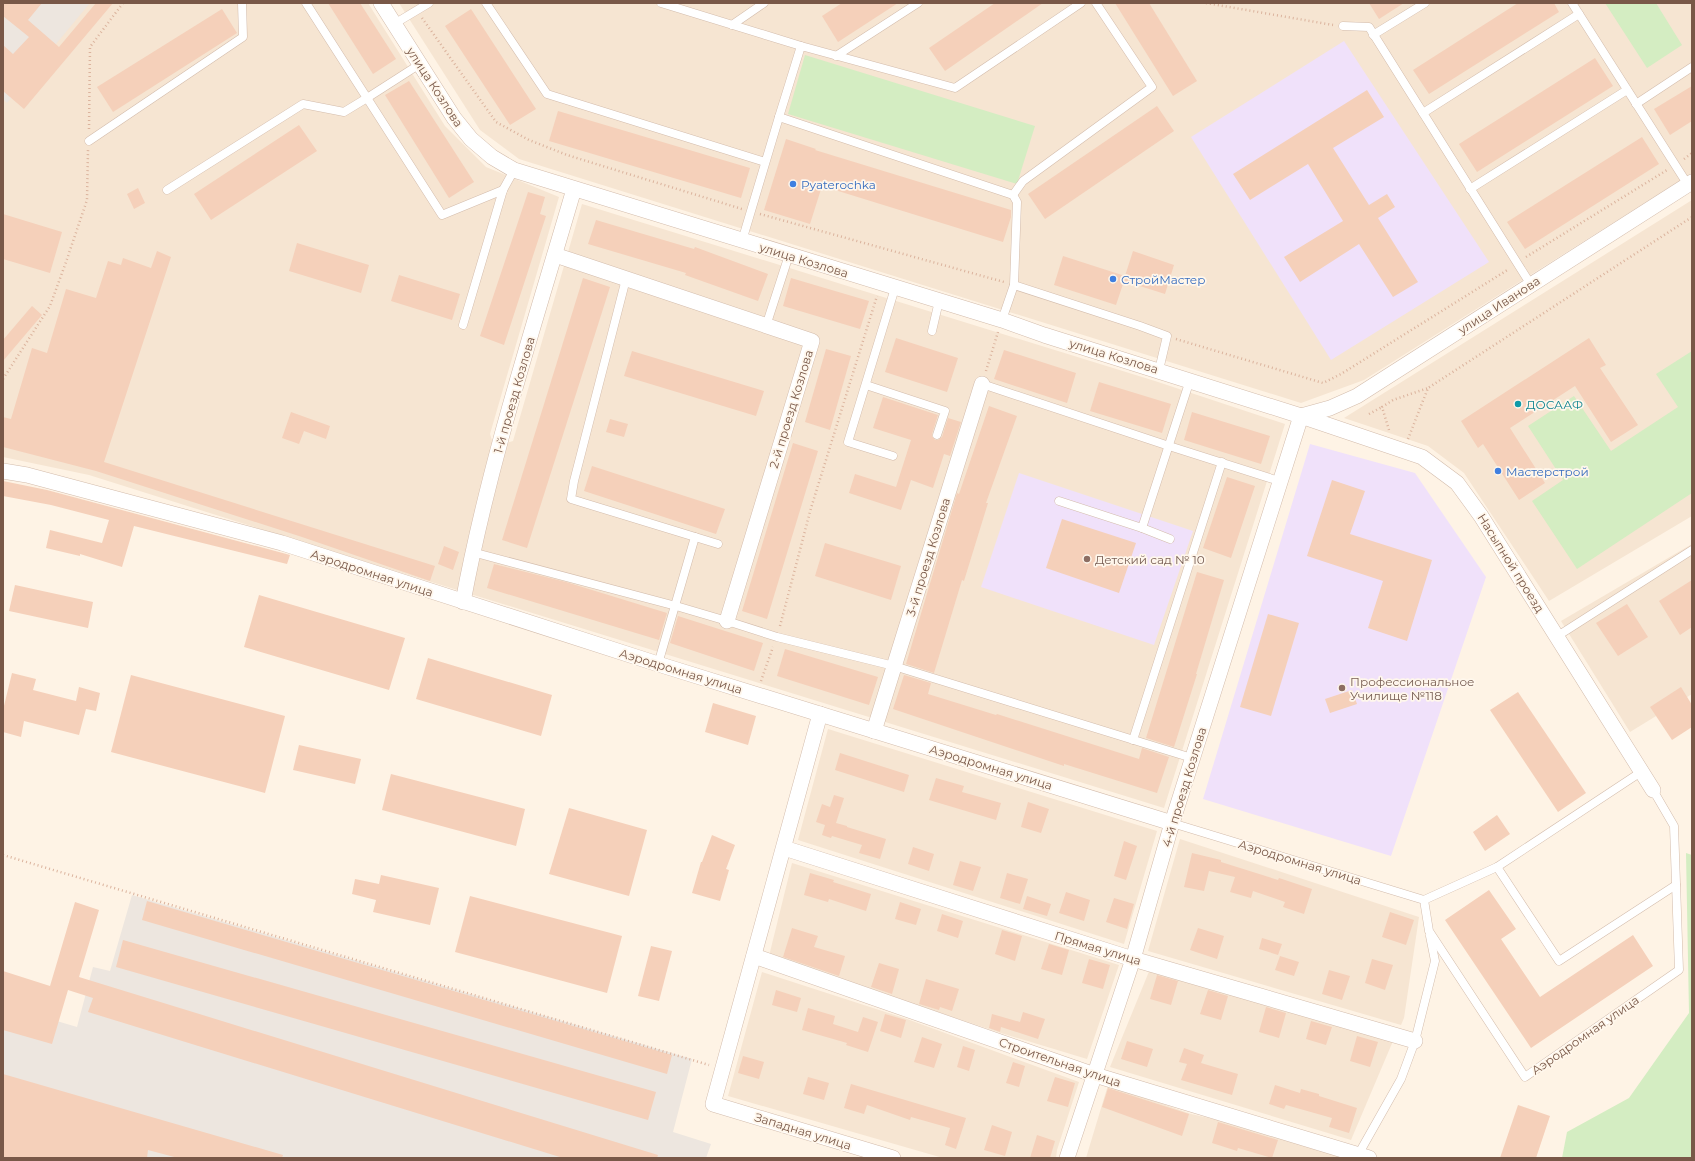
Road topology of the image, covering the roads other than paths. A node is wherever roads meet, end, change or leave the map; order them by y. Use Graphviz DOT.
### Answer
graph roads {
  1 [pos="242,3"];
  2 [pos="306,3"];
  3 [pos="381,3"];
  4 [pos="429,3"];
  5 [pos="486,3"];
  6 [pos="661,3"];
  7 [pos="764,3"];
  8 [pos="918,3"];
  9 [pos="1081,3"];
  10 [pos="1096,3"];
  11 [pos="1425,3"];
  12 [pos="1572,3"];
  13 [pos="1579,14"];
  14 [pos="394,24"];
  15 [pos="732,25"];
  16 [pos="1343,26"];
  17 [pos="1373,35"];
  18 [pos="801,46"];
  19 [pos="836,56"];
  20 [pos="420,64"];
  21 [pos="1692,67"];
  22 [pos="1627,90"];
  23 [pos="366,98"];
  24 [pos="1636,104"];
  25 [pos="1423,113"];
  26 [pos="779,117"];
  27 [pos="89,141"];
  28 [pos="765,162"];
  29 [pos="514,170"];
  30 [pos="1690,183"];
  31 [pos="574,189"];
  32 [pos="1470,189"];
  33 [pos="167,190"];
  34 [pos="503,190"];
  35 [pos="1013,196"];
  36 [pos="742,241"];
  37 [pos="555,255"];
  38 [pos="789,255"];
  39 [pos="626,279"];
  40 [pos="1014,285"];
  41 [pos="1531,285"];
  42 [pos="895,288"];
  43 [pos="939,301"];
  44 [pos="1002,320"];
  45 [pos="463,325"];
  46 [pos="766,326"];
  47 [pos="932,331"];
  48 [pos="1159,370"];
  49 [pos="1190,380"];
  50 [pos="982,384"];
  51 [pos="866,385"];
  52 [pos="1301,416"];
  53 [pos="937,436"];
  54 [pos="1169,446"];
  55 [pos="893,456"];
  56 [pos="1222,462"];
  57 [pos="3,472"];
  58 [pos="1280,481"];
  59 [pos="1059,501"];
  60 [pos="1142,528"];
  61 [pos="695,537"];
  62 [pos="1170,539"];
  63 [pos="718,544"];
  64 [pos="1692,550"];
  65 [pos="472,552"];
  66 [pos="463,602"];
  67 [pos="676,606"];
  68 [pos="727,621"];
  69 [pos="1556,637"];
  70 [pos="658,664"];
  71 [pos="894,666"];
  72 [pos="820,714"];
  73 [pos="874,731"];
  74 [pos="1133,740"];
  75 [pos="1192,758"];
  76 [pos="1641,772"];
  77 [pos="1653,790"];
  78 [pos="1172,823"];
  79 [pos="784,848"];
  80 [pos="1497,867"];
  81 [pos="1676,885"];
  82 [pos="1424,900"];
  83 [pos="1429,931"];
  84 [pos="754,956"];
  85 [pos="1133,959"];
  86 [pos="1414,1041"];
  87 [pos="1095,1075"];
  88 [pos="1364,1156"];
  89 [pos="893,1158"];
  90 [pos="1067,1158"];
  1 -- 27 [label="lane"];
  2 -- 23 [label="lane"];
  3 -- 14 [label="street, улица Козлова"];
  4 -- 14 [label="lane"];
  5 -- 28 [label="lane"];
  6 -- 15 [label="lane"];
  7 -- 15 [label="lane"];
  8 -- 19 [label="lane"];
  9 -- 19 [label="lane"];
  10 -- 35 [label="lane"];
  11 -- 17 [label="lane"];
  12 -- 13 [label="lane"];
  13 -- 22 [label="lane"];
  13 -- 25 [label="lane"];
  14 -- 20 [label="street, улица Козлова"];
  15 -- 18 [label="lane"];
  16 -- 17 [label="lane"];
  17 -- 25 [label="lane"];
  18 -- 19 [label="lane"];
  18 -- 26 [label="lane"];
  20 -- 23 [label="lane"];
  20 -- 29 [label="street, улица Козлова"];
  21 -- 24 [label="lane"];
  22 -- 24 [label="lane"];
  22 -- 32 [label="lane"];
  23 -- 33 [label="lane"];
  23 -- 34 [label="lane"];
  24 -- 30 [label="lane"];
  25 -- 32 [label="lane"];
  26 -- 28 [label="lane"];
  26 -- 35 [label="lane"];
  28 -- 36 [label="lane"];
  29 -- 31 [label="street, улица Козлова"];
  29 -- 34 [label="lane"];
  30 -- 41 [label="street, улица Иванова"];
  31 -- 36 [label="street, улица Козлова"];
  31 -- 37 [label="street, 1-й проезд Козлова"];
  32 -- 41 [label="lane"];
  34 -- 45 [label="lane"];
  35 -- 40 [label="lane"];
  36 -- 38 [label="street, улица Козлова"];
  37 -- 39 [label="street, 2-й проезд Козлова"];
  37 -- 65 [label="street, 1-й проезд Козлова"];
  38 -- 42 [label="street, улица Козлова"];
  38 -- 46 [label="lane"];
  39 -- 46 [label="street, 2-й проезд Козлова"];
  39 -- 61 [label="lane"];
  40 -- 44 [label="lane"];
  40 -- 48 [label="lane"];
  41 -- 52 [label="street, улица Иванова"];
  42 -- 43 [label="street, улица Козлова"];
  42 -- 51 [label="lane"];
  43 -- 44 [label="street, улица Козлова"];
  43 -- 47 [label="lane"];
  44 -- 48 [label="street, улица Козлова"];
  46 -- 68 [label="street, 2-й проезд Козлова"];
  48 -- 49 [label="street, улица Козлова"];
  49 -- 52 [label="street, улица Козлова"];
  49 -- 54 [label="lane"];
  50 -- 54 [label="lane"];
  50 -- 71 [label="street, 3-й проезд Козлова"];
  51 -- 53 [label="lane"];
  51 -- 55 [label="lane"];
  52 -- 58 [label="street, 4-й проезд Козлова"];
  52 -- 69 [label="street, Насыпной проезд"];
  54 -- 56 [label="lane"];
  54 -- 60 [label="lane"];
  56 -- 58 [label="lane"];
  56 -- 74 [label="lane"];
  57 -- 66 [label="street, Аэродромная улица"];
  58 -- 75 [label="street, 4-й проезд Козлова"];
  59 -- 60 [label="lane"];
  60 -- 62 [label="lane"];
  61 -- 63 [label="lane"];
  61 -- 67 [label="lane"];
  64 -- 69 [label="lane"];
  65 -- 66 [label="street, 1-й проезд Козлова"];
  65 -- 67 [label="lane"];
  66 -- 70 [label="street, Аэродромная улица"];
  67 -- 68 [label="lane"];
  67 -- 70 [label="lane"];
  68 -- 71 [label="lane"];
  69 -- 76 [label="street, Насыпной проезд"];
  70 -- 72 [label="street, Аэродромная улица"];
  71 -- 73 [label="street, 3-й проезд Козлова"];
  71 -- 74 [label="lane"];
  72 -- 73 [label="street, Аэродромная улица"];
  72 -- 79 [label="street"];
  73 -- 78 [label="street, Аэродромная улица"];
  74 -- 75 [label="lane"];
  75 -- 78 [label="street, 4-й проезд Козлова"];
  76 -- 77 [label="street, Насыпной проезд"];
  76 -- 80 [label="lane"];
  77 -- 81 [label="lane, Аэродромная улица"];
  78 -- 82 [label="lane, Аэродромная улица"];
  78 -- 85 [label="street, 4-й проезд Козлова"];
  79 -- 84 [label="street"];
  79 -- 85 [label="street, Прямая улица"];
  80 -- 81 [label="lane"];
  80 -- 82 [label="lane"];
  81 -- 83 [label="lane, Аэродромная улица"];
  82 -- 83 [label="lane, Аэродромная улица"];
  83 -- 86 [label="lane"];
  84 -- 87 [label="street, Строительная улица"];
  84 -- 89 [label="street, Западная улица"];
  85 -- 86 [label="street, Прямая улица"];
  85 -- 87 [label="street, 4-й проезд Козлова"];
  86 -- 88 [label="lane"];
  87 -- 88 [label="street, Строительная улица"];
  87 -- 90 [label="street, 4-й проезд Козлова"];
}
